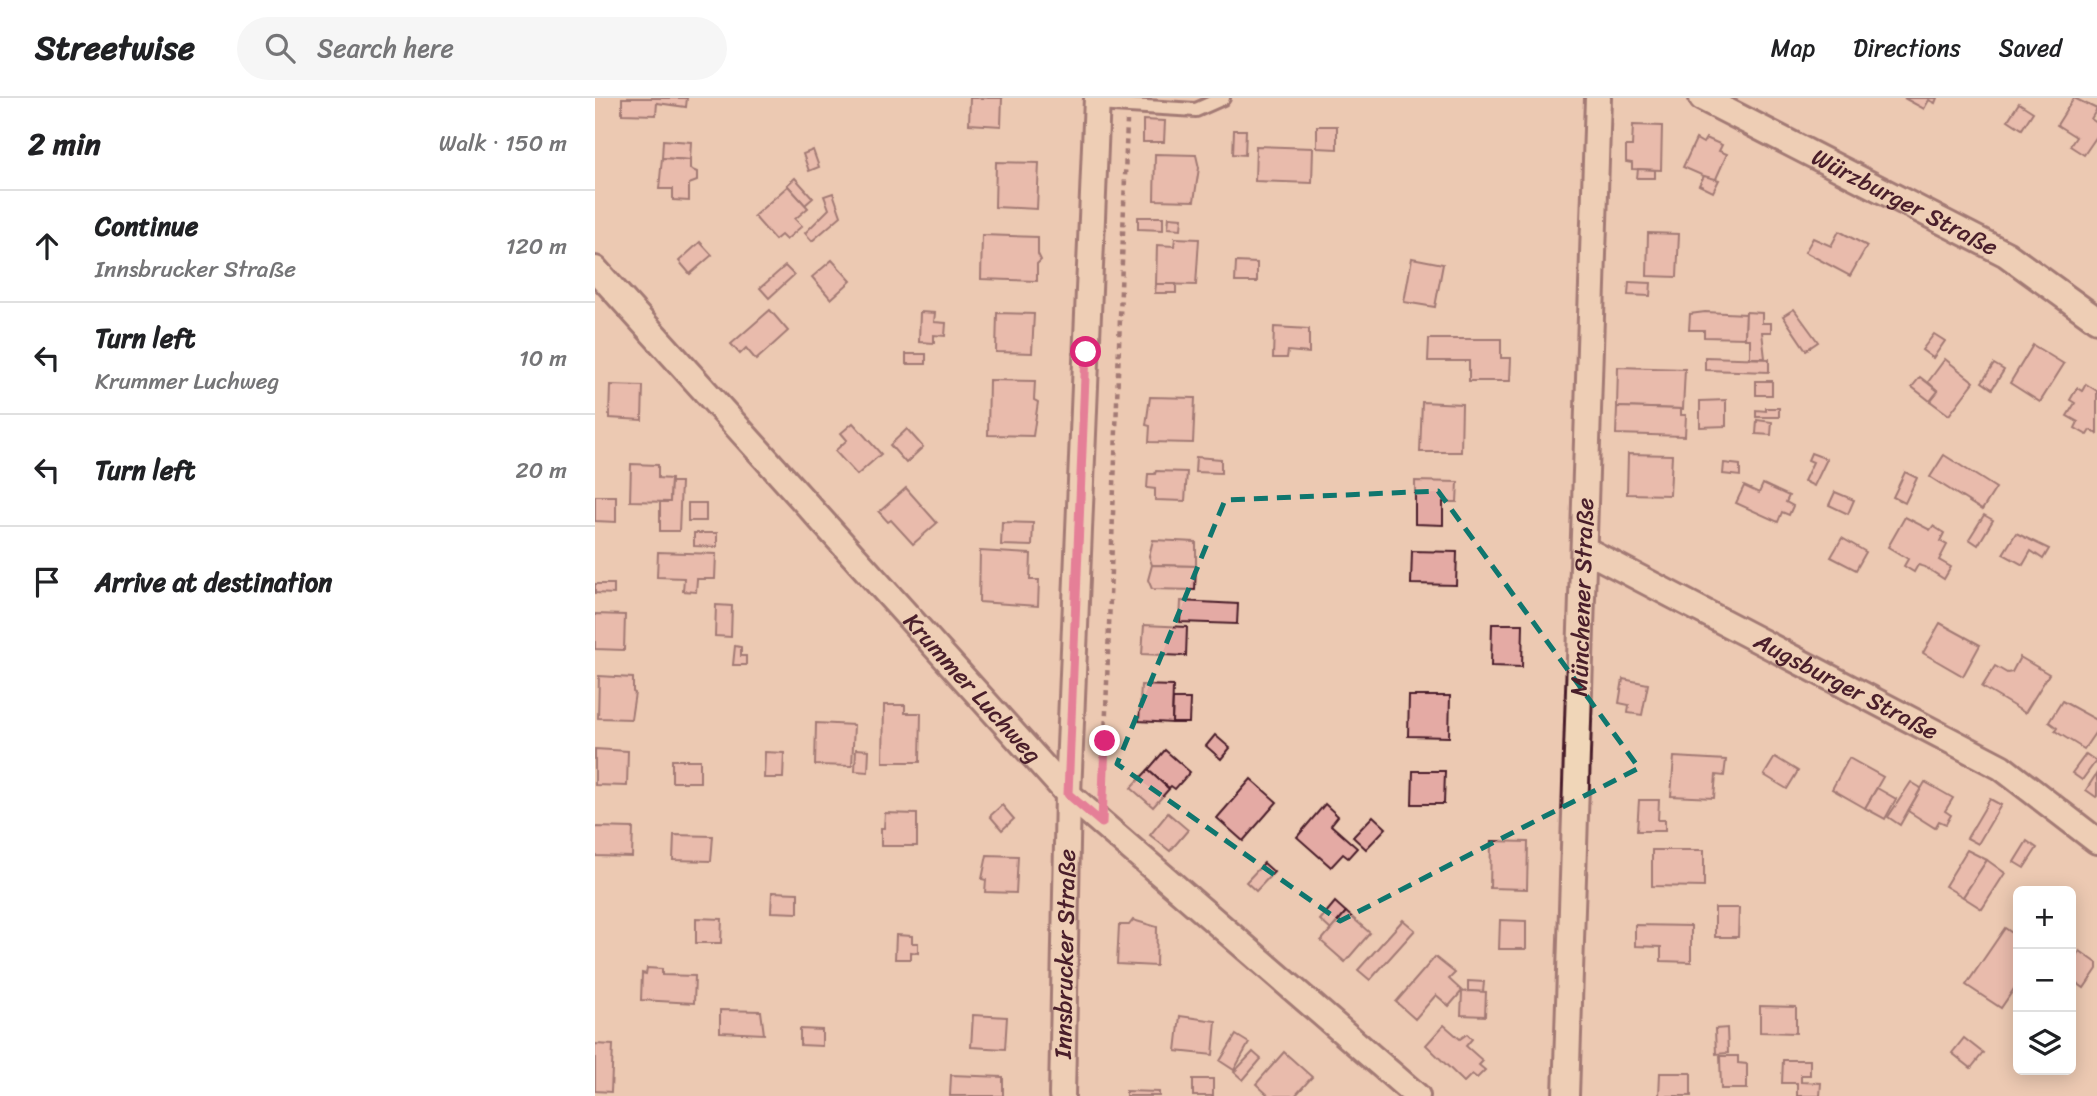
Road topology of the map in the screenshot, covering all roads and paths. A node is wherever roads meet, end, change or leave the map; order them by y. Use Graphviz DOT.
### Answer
graph roads {
  1 [pos="1223,98"];
  2 [pos="1598,98"];
  3 [pos="1702,98"];
  4 [pos="1096,101"];
  5 [pos="1127,106"];
  6 [pos="595,269"];
  7 [pos="2097,320"];
  8 [pos="1584,549"];
  9 [pos="1068,794"];
  10 [pos="1102,823"];
  11 [pos="2097,841"];
  12 [pos="1062,1096"];
  13 [pos="1417,1096"];
  14 [pos="1566,1096"];
  1 -- 5 [label="lane"];
  2 -- 8 [label="street, Münchener Straße"];
  3 -- 7 [label="street, Würzburger Straße"];
  4 -- 5 [label="lane"];
  4 -- 9 [label="street, Innsbrucker Straße"];
  5 -- 10 [label="path"];
  6 -- 9 [label="street, Krummer Luchweg"];
  8 -- 11 [label="street, Augsburger Straße"];
  8 -- 14 [label="street, Münchener Straße"];
  9 -- 10 [label="street, Krummer Luchweg"];
  9 -- 12 [label="street, Innsbrucker Straße"];
  10 -- 13 [label="street, Krummer Luchweg"];
}
